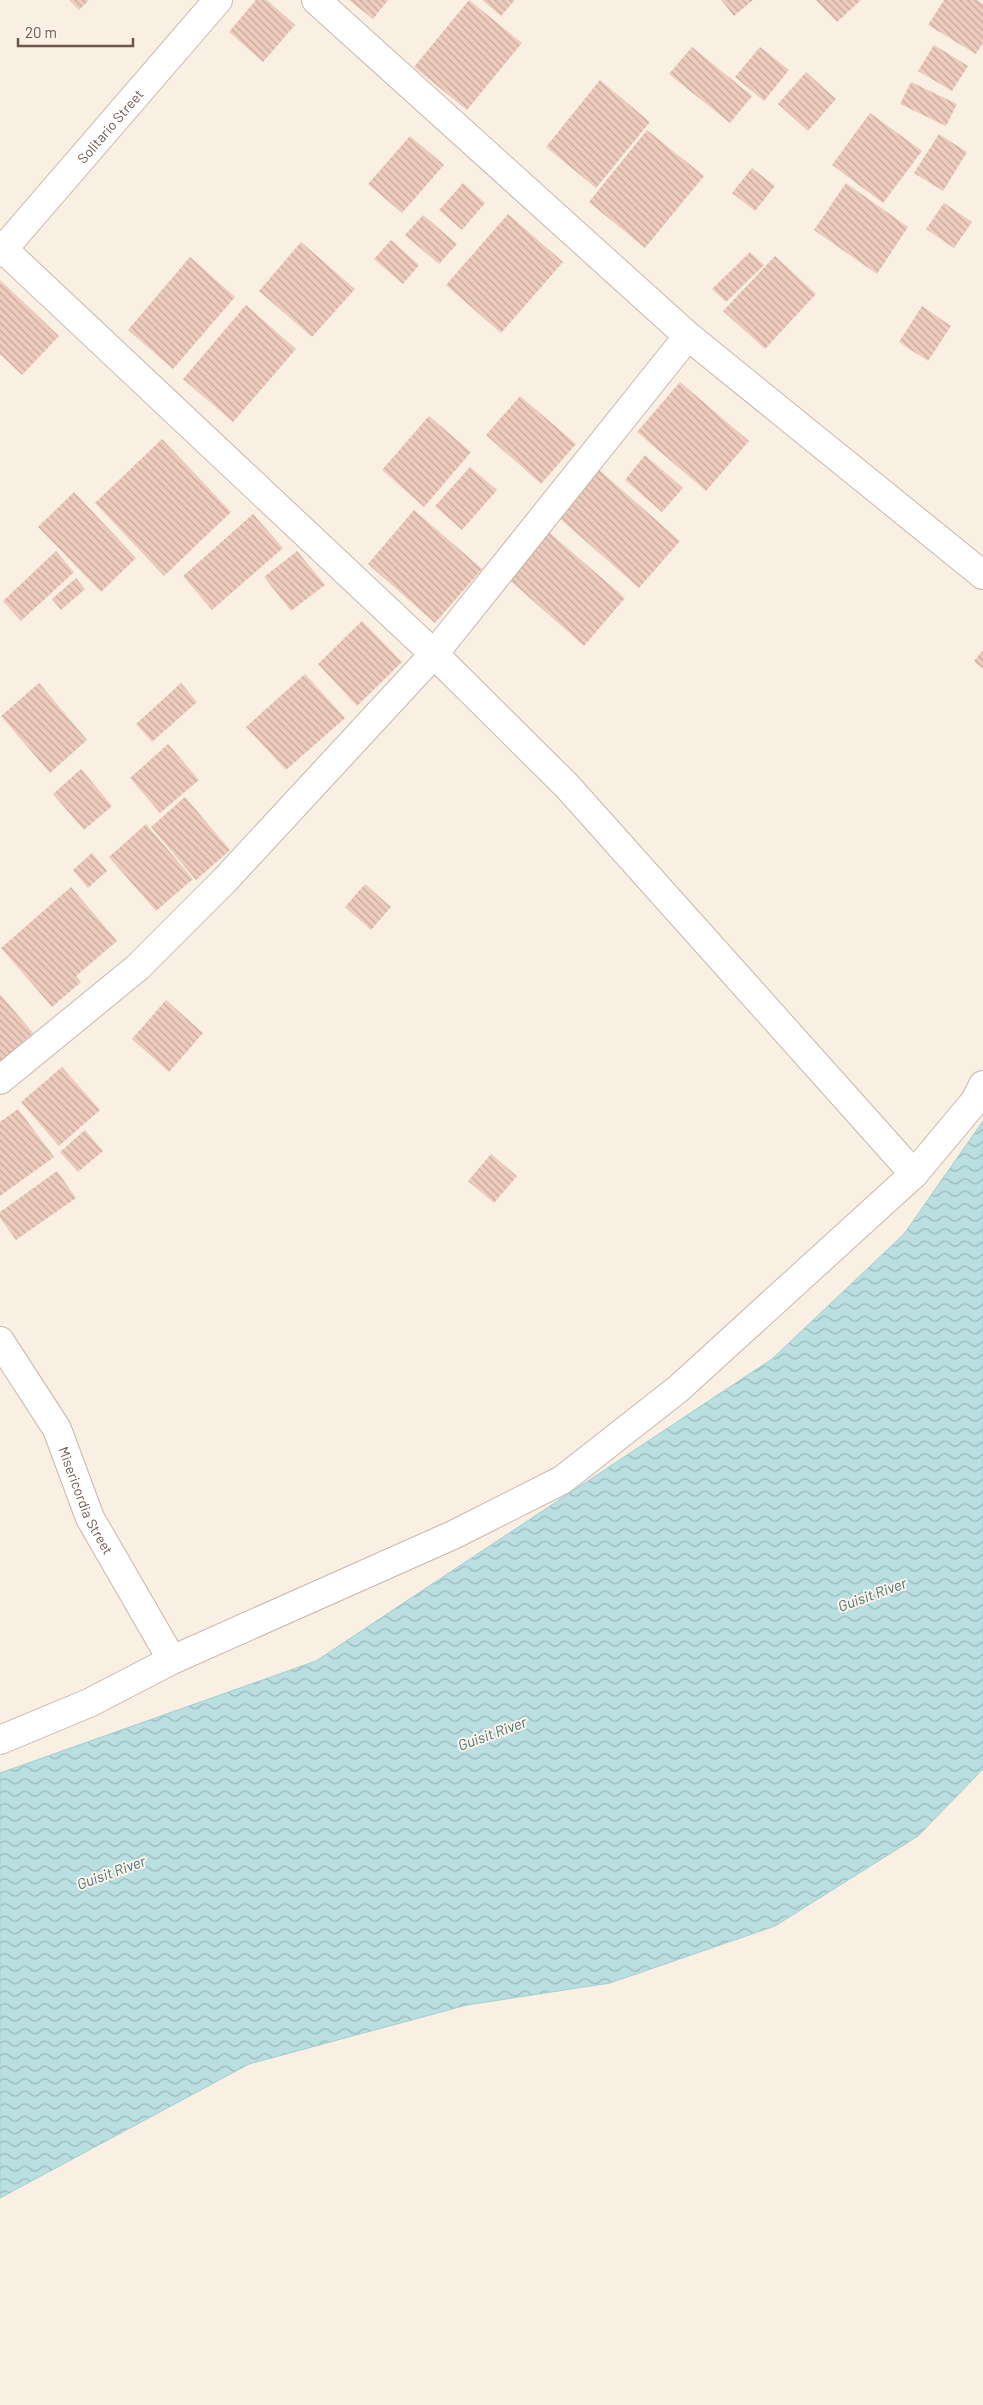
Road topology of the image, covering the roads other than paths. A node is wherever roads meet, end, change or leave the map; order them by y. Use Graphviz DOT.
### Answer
graph roads {
  1 [pos="218,0"];
  2 [pos="316,0"];
  3 [pos="1,249"];
  4 [pos="688,336"];
  5 [pos="983,575"];
  6 [pos="434,654"];
  7 [pos="0,1080"];
  8 [pos="983,1085"];
  9 [pos="914,1174"];
  10 [pos="0,1341"];
  11 [pos="172,1660"];
  12 [pos="0,1740"];
  1 -- 3 [label="street, Solitario Street"];
  2 -- 4 [label="street"];
  3 -- 6 [label="street"];
  4 -- 5 [label="street"];
  4 -- 6 [label="street"];
  6 -- 7 [label="street"];
  6 -- 9 [label="street"];
  8 -- 9 [label="street"];
  9 -- 11 [label="street"];
  10 -- 11 [label="street, Misericordia Street"];
  11 -- 12 [label="street"];
}
